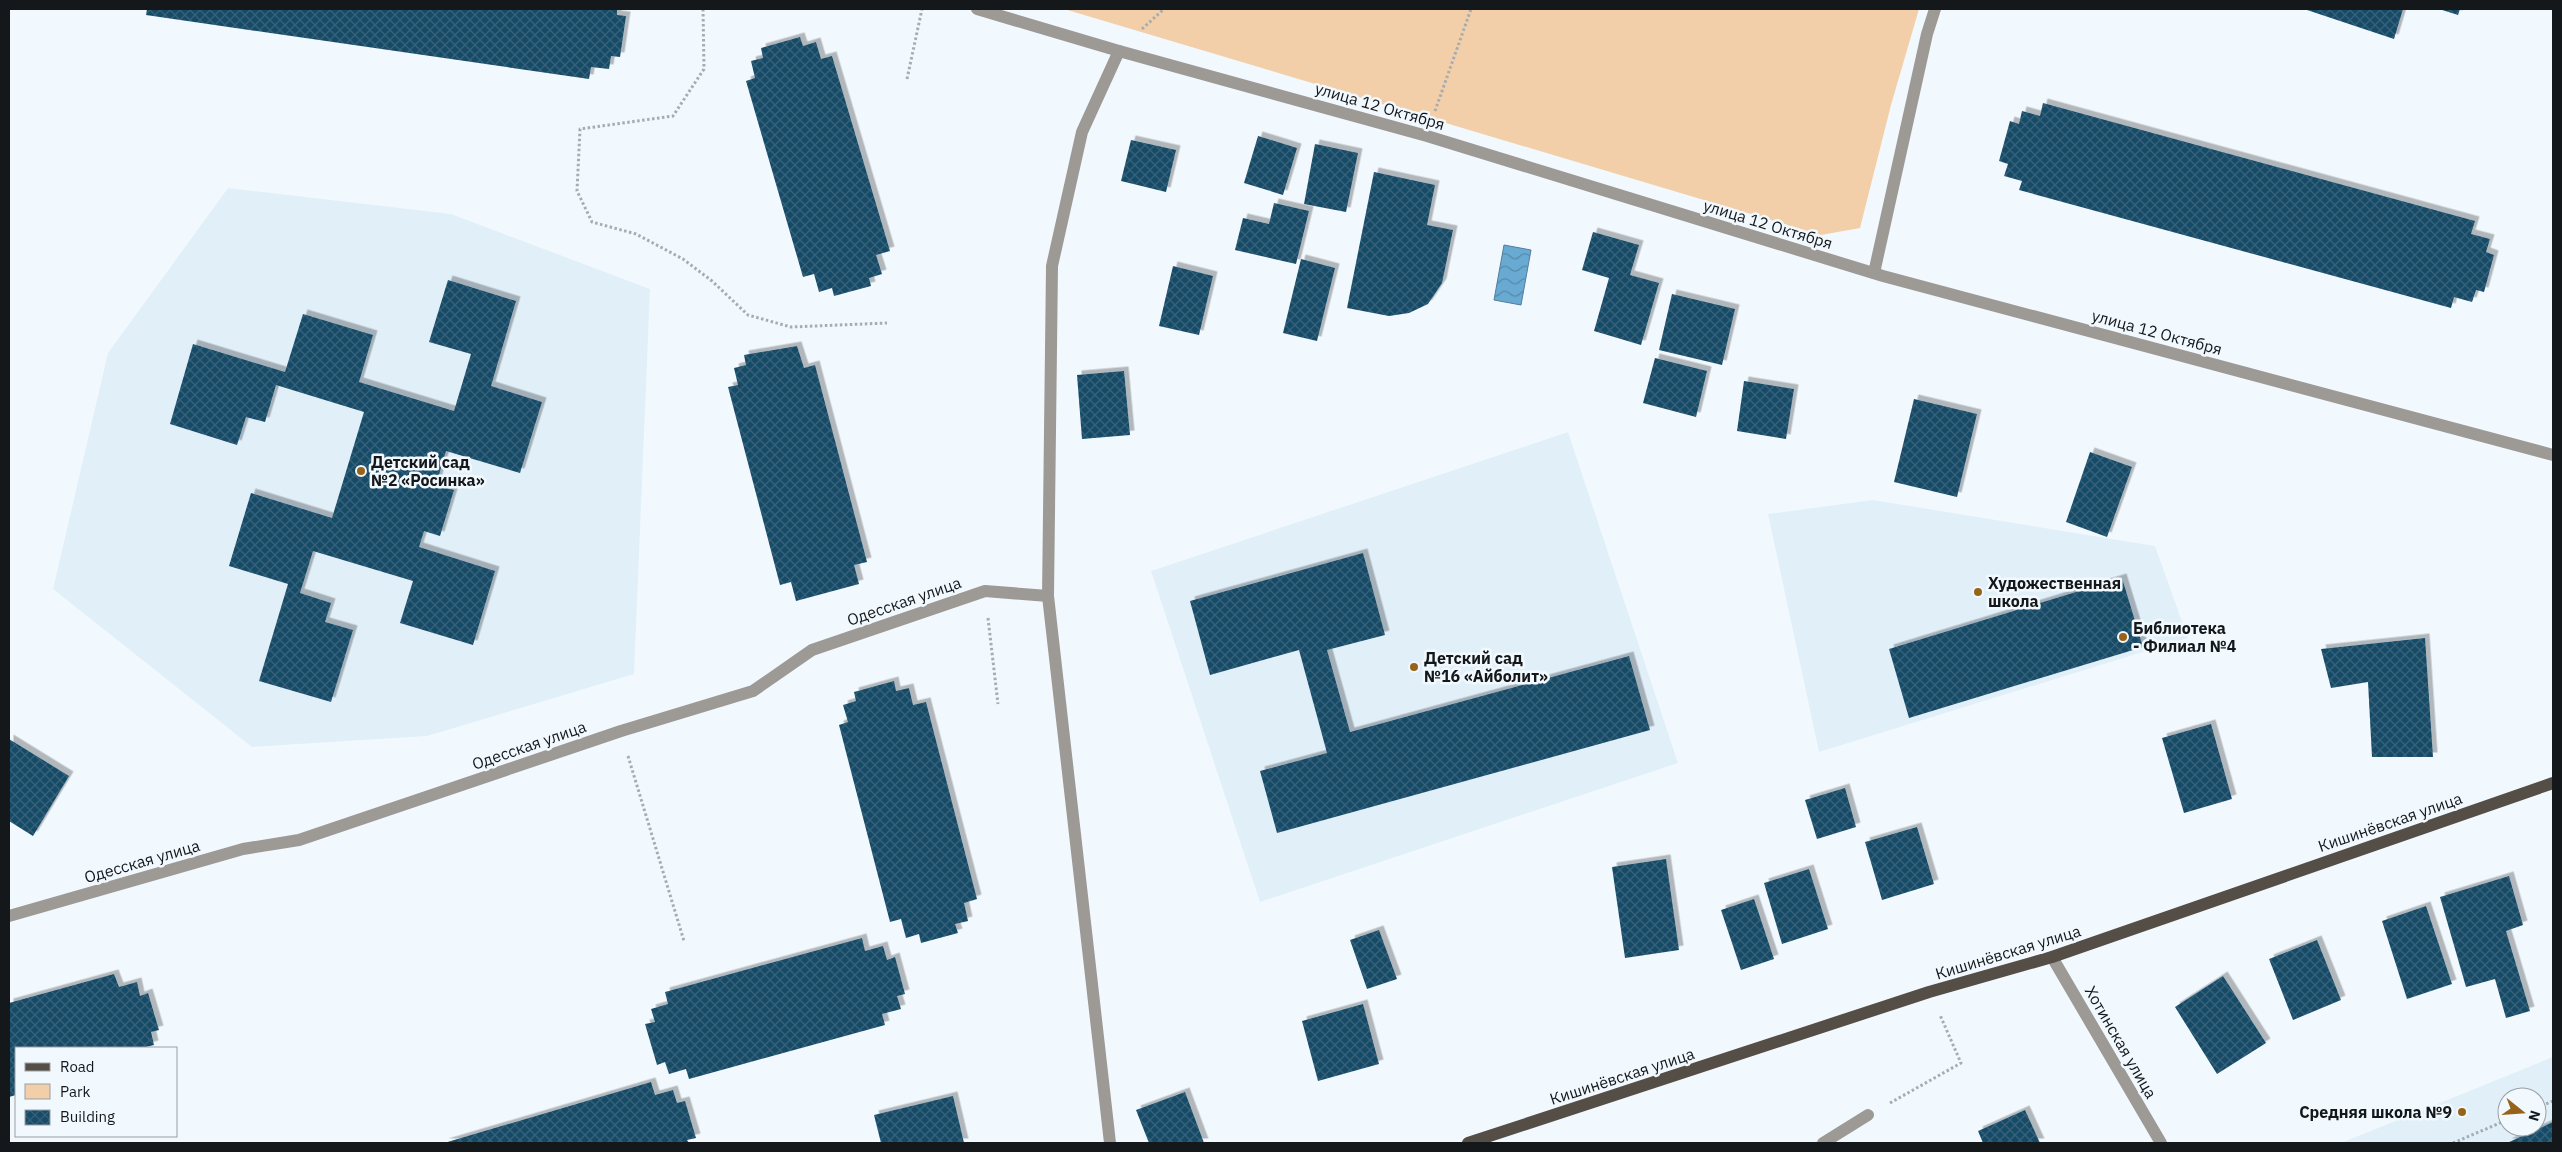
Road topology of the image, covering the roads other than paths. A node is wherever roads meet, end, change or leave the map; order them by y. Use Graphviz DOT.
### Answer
graph roads {
  1 [pos="977,9"];
  2 [pos="1935,9"];
  3 [pos="1119,51"];
  4 [pos="1874,273"];
  5 [pos="2553,455"];
  6 [pos="1048,596"];
  7 [pos="2553,782"];
  8 [pos="9,916"];
  9 [pos="2052,957"];
  10 [pos="1868,1115"];
  11 [pos="1110,1143"];
  12 [pos="1468,1143"];
  13 [pos="1823,1143"];
  14 [pos="2161,1143"];
  1 -- 3 [label="street, улица 12 Октября"];
  2 -- 4 [label="street"];
  3 -- 4 [label="street, улица 12 Октября"];
  3 -- 6 [label="street"];
  4 -- 5 [label="street, улица 12 Октября"];
  6 -- 8 [label="street, Одесская улица"];
  6 -- 11 [label="street"];
  7 -- 9 [label="main road, Кишинёвская улица"];
  9 -- 12 [label="main road, Кишинёвская улица"];
  9 -- 14 [label="street, Хотинская улица"];
  10 -- 13 [label="street"];
}
